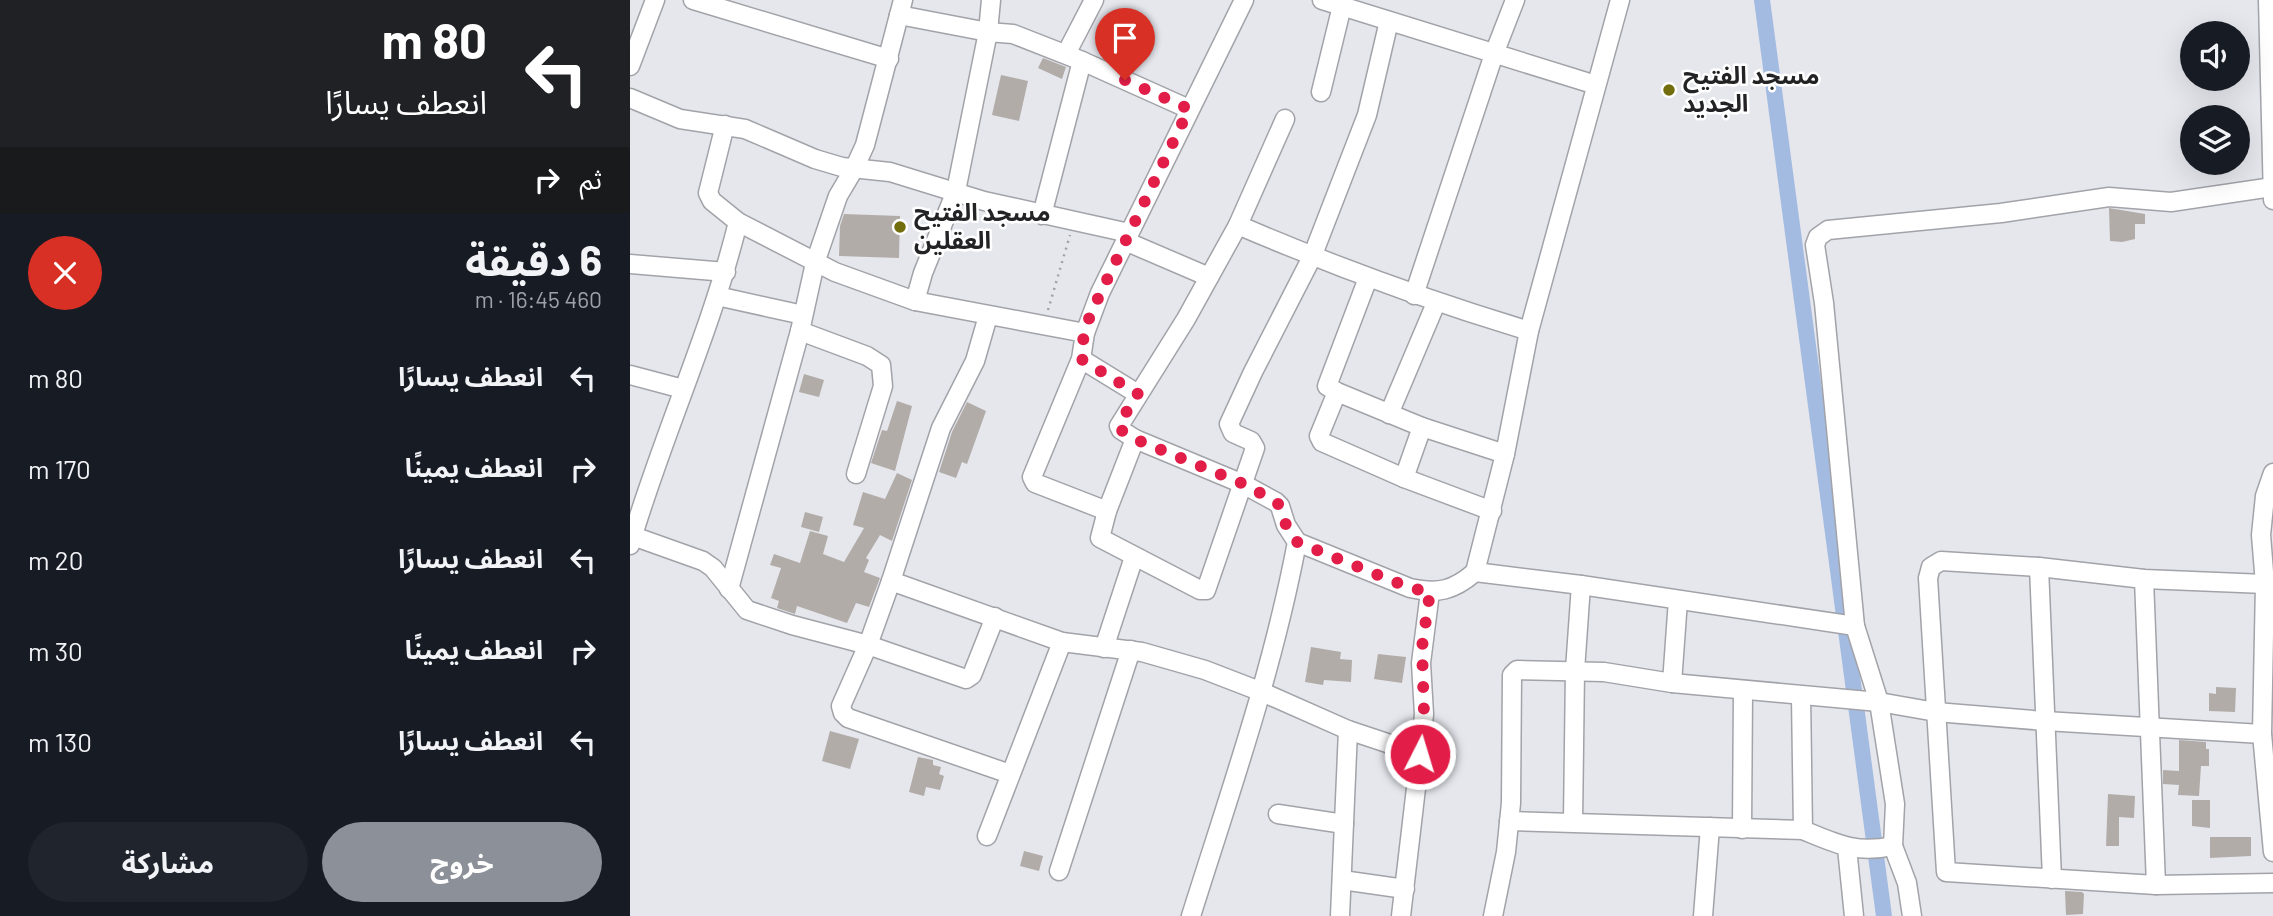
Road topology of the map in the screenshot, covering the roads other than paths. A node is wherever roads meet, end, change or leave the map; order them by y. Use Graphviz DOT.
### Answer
graph roads {
  1 [pos="655,0"];
  2 [pos="991,0"];
  3 [pos="1094,0"];
  4 [pos="1244,0"];
  5 [pos="1322,0"];
  6 [pos="1515,0"];
  7 [pos="1620,0"];
  8 [pos="2268,0"];
  9 [pos="696,1"];
  10 [pos="1342,6"];
  11 [pos="901,7"];
  12 [pos="1389,21"];
  13 [pos="988,32"];
  14 [pos="1494,54"];
  15 [pos="1074,57"];
  16 [pos="889,59"];
  17 [pos="630,65"];
  18 [pos="1596,85"];
  19 [pos="1321,92"];
  20 [pos="630,98"];
  21 [pos="1189,109"];
  22 [pos="1285,119"];
  23 [pos="725,125"];
  24 [pos="854,169"];
  25 [pos="2273,187"];
  26 [pos="956,191"];
  27 [pos="2273,200"];
  28 [pos="1042,215"];
  29 [pos="738,222"];
  30 [pos="1238,225"];
  31 [pos="1127,237"];
  32 [pos="1312,257"];
  33 [pos="815,263"];
  34 [pos="630,264"];
  35 [pos="726,272"];
  36 [pos="1209,277"];
  37 [pos="1368,278"];
  38 [pos="1414,295"];
  39 [pos="717,296"];
  40 [pos="915,301"];
  41 [pos="1436,303"];
  42 [pos="988,316"];
  43 [pos="802,323"];
  44 [pos="1529,331"];
  45 [pos="1084,333"];
  46 [pos="1081,359"];
  47 [pos="630,375"];
  48 [pos="682,389"];
  49 [pos="1337,392"];
  50 [pos="1138,394"];
  51 [pos="1389,414"];
  52 [pos="1422,427"];
  53 [pos="1135,439"];
  54 [pos="1505,454"];
  55 [pos="2273,473"];
  56 [pos="856,474"];
  57 [pos="1404,478"];
  58 [pos="1244,484"];
  59 [pos="1107,511"];
  60 [pos="1492,511"];
  61 [pos="631,538"];
  62 [pos="1297,542"];
  63 [pos="1134,557"];
  64 [pos="2039,567"];
  65 [pos="1475,572"];
  66 [pos="2144,579"];
  67 [pos="891,581"];
  68 [pos="2265,584"];
  69 [pos="1581,585"];
  70 [pos="729,589"];
  71 [pos="1430,592"];
  72 [pos="1678,600"];
  73 [pos="995,617"];
  74 [pos="1855,626"];
  75 [pos="1062,642"];
  76 [pos="868,645"];
  77 [pos="1104,648"];
  78 [pos="1131,650"];
  79 [pos="1575,670"];
  80 [pos="1671,683"];
  81 [pos="1743,691"];
  82 [pos="1262,692"];
  83 [pos="1801,696"];
  84 [pos="1879,702"];
  85 [pos="1936,712"];
  86 [pos="2045,721"];
  87 [pos="2151,727"];
  88 [pos="1348,730"];
  89 [pos="2262,734"];
  90 [pos="1420,754"];
  91 [pos="1010,774"];
  92 [pos="1278,814"];
  93 [pos="1508,821"];
  94 [pos="1573,822"];
  95 [pos="1344,824"];
  96 [pos="1710,827"];
  97 [pos="1742,828"];
  98 [pos="1803,830"];
  99 [pos="987,836"];
  100 [pos="1893,846"];
  101 [pos="1847,848"];
  102 [pos="2273,852"];
  103 [pos="1059,872"];
  104 [pos="2052,879"];
  105 [pos="1342,880"];
  106 [pos="2273,883"];
  107 [pos="2156,885"];
  108 [pos="1405,888"];
  109 [pos="1191,916"];
  110 [pos="1340,916"];
  111 [pos="1401,916"];
  112 [pos="1493,916"];
  113 [pos="1703,916"];
  114 [pos="1854,916"];
  115 [pos="1912,916"];
  1 -- 17 [label="street"];
  2 -- 13 [label="street"];
  3 -- 15 [label="street"];
  4 -- 21 [label="street"];
  5 -- 10 [label="street"];
  6 -- 14 [label="street"];
  7 -- 18 [label="street"];
  8 -- 25 [label="street"];
  9 -- 16 [label="street"];
  10 -- 12 [label="street"];
  10 -- 19 [label="street"];
  11 -- 13 [label="street"];
  11 -- 16 [label="street"];
  12 -- 14 [label="street"];
  12 -- 32 [label="street"];
  13 -- 15 [label="street"];
  13 -- 26 [label="street"];
  14 -- 18 [label="street"];
  14 -- 38 [label="street"];
  15 -- 21 [label="street"];
  15 -- 28 [label="street"];
  16 -- 24 [label="street"];
  18 -- 44 [label="street"];
  20 -- 23 [label="street"];
  21 -- 31 [label="street"];
  22 -- 30 [label="street"];
  23 -- 24 [label="street"];
  23 -- 29 [label="street"];
  24 -- 26 [label="street"];
  24 -- 33 [label="street"];
  25 -- 27 [label="street"];
  25 -- 74 [label="street"];
  26 -- 28 [label="street"];
  26 -- 40 [label="street"];
  28 -- 31 [label="street"];
  29 -- 33 [label="street"];
  29 -- 35 [label="street"];
  30 -- 32 [label="street"];
  30 -- 36 [label="street"];
  31 -- 36 [label="street"];
  31 -- 45 [label="street"];
  32 -- 37 [label="street"];
  32 -- 58 [label="street"];
  33 -- 40 [label="street"];
  33 -- 43 [label="street"];
  34 -- 35 [label="street"];
  35 -- 39 [label="street"];
  36 -- 50 [label="street"];
  37 -- 38 [label="street"];
  37 -- 49 [label="street"];
  38 -- 41 [label="street"];
  39 -- 43 [label="street"];
  39 -- 48 [label="street"];
  40 -- 42 [label="street"];
  41 -- 44 [label="street"];
  41 -- 51 [label="street"];
  42 -- 45 [label="street"];
  42 -- 67 [label="street"];
  43 -- 56 [label="street"];
  43 -- 70 [label="street"];
  44 -- 54 [label="street"];
  45 -- 46 [label="street"];
  46 -- 50 [label="street"];
  46 -- 59 [label="street"];
  47 -- 48 [label="street"];
  48 -- 61 [label="street"];
  49 -- 51 [label="street"];
  49 -- 57 [label="street"];
  50 -- 53 [label="street"];
  51 -- 52 [label="street"];
  52 -- 54 [label="street"];
  52 -- 57 [label="street"];
  53 -- 58 [label="street"];
  53 -- 59 [label="street"];
  54 -- 60 [label="street"];
  55 -- 68 [label="street"];
  57 -- 60 [label="street"];
  58 -- 62 [label="street"];
  58 -- 63 [label="street"];
  59 -- 63 [label="street"];
  60 -- 65 [label="street"];
  61 -- 70 [label="street"];
  62 -- 71 [label="street"];
  62 -- 82 [label="street"];
  63 -- 77 [label="street"];
  64 -- 66 [label="street"];
  64 -- 85 [label="street"];
  64 -- 86 [label="street"];
  65 -- 69 [label="street"];
  65 -- 71 [label="street"];
  66 -- 68 [label="street"];
  66 -- 87 [label="street"];
  67 -- 73 [label="street"];
  67 -- 76 [label="street"];
  68 -- 89 [label="street"];
  69 -- 72 [label="street"];
  69 -- 79 [label="street"];
  70 -- 76 [label="street"];
  71 -- 90 [label="street"];
  72 -- 74 [label="street"];
  72 -- 80 [label="street"];
  73 -- 75 [label="street"];
  73 -- 76 [label="street"];
  74 -- 84 [label="street"];
  75 -- 77 [label="street"];
  75 -- 91 [label="street"];
  76 -- 91 [label="street"];
  77 -- 78 [label="street"];
  78 -- 82 [label="street"];
  78 -- 103 [label="street"];
  79 -- 80 [label="street"];
  79 -- 93 [label="street"];
  79 -- 94 [label="street"];
  80 -- 81 [label="street"];
  81 -- 83 [label="street"];
  81 -- 97 [label="street"];
  82 -- 88 [label="street"];
  82 -- 109 [label="street"];
  83 -- 84 [label="street"];
  83 -- 98 [label="street"];
  84 -- 85 [label="street"];
  84 -- 100 [label="street"];
  85 -- 86 [label="street"];
  85 -- 104 [label="street"];
  86 -- 87 [label="street"];
  86 -- 104 [label="street"];
  87 -- 89 [label="street"];
  87 -- 107 [label="street"];
  88 -- 90 [label="street"];
  88 -- 95 [label="street"];
  89 -- 102 [label="street"];
  90 -- 108 [label="street"];
  91 -- 99 [label="street"];
  92 -- 95 [label="street"];
  93 -- 94 [label="street"];
  93 -- 112 [label="street"];
  94 -- 96 [label="street"];
  95 -- 105 [label="street"];
  96 -- 97 [label="street"];
  96 -- 113 [label="street"];
  97 -- 98 [label="street"];
  98 -- 101 [label="street"];
  100 -- 101 [label="street"];
  100 -- 115 [label="street"];
  101 -- 114 [label="street"];
  104 -- 107 [label="street"];
  105 -- 108 [label="street"];
  105 -- 110 [label="street"];
  106 -- 107 [label="street"];
  108 -- 111 [label="street"];
}
